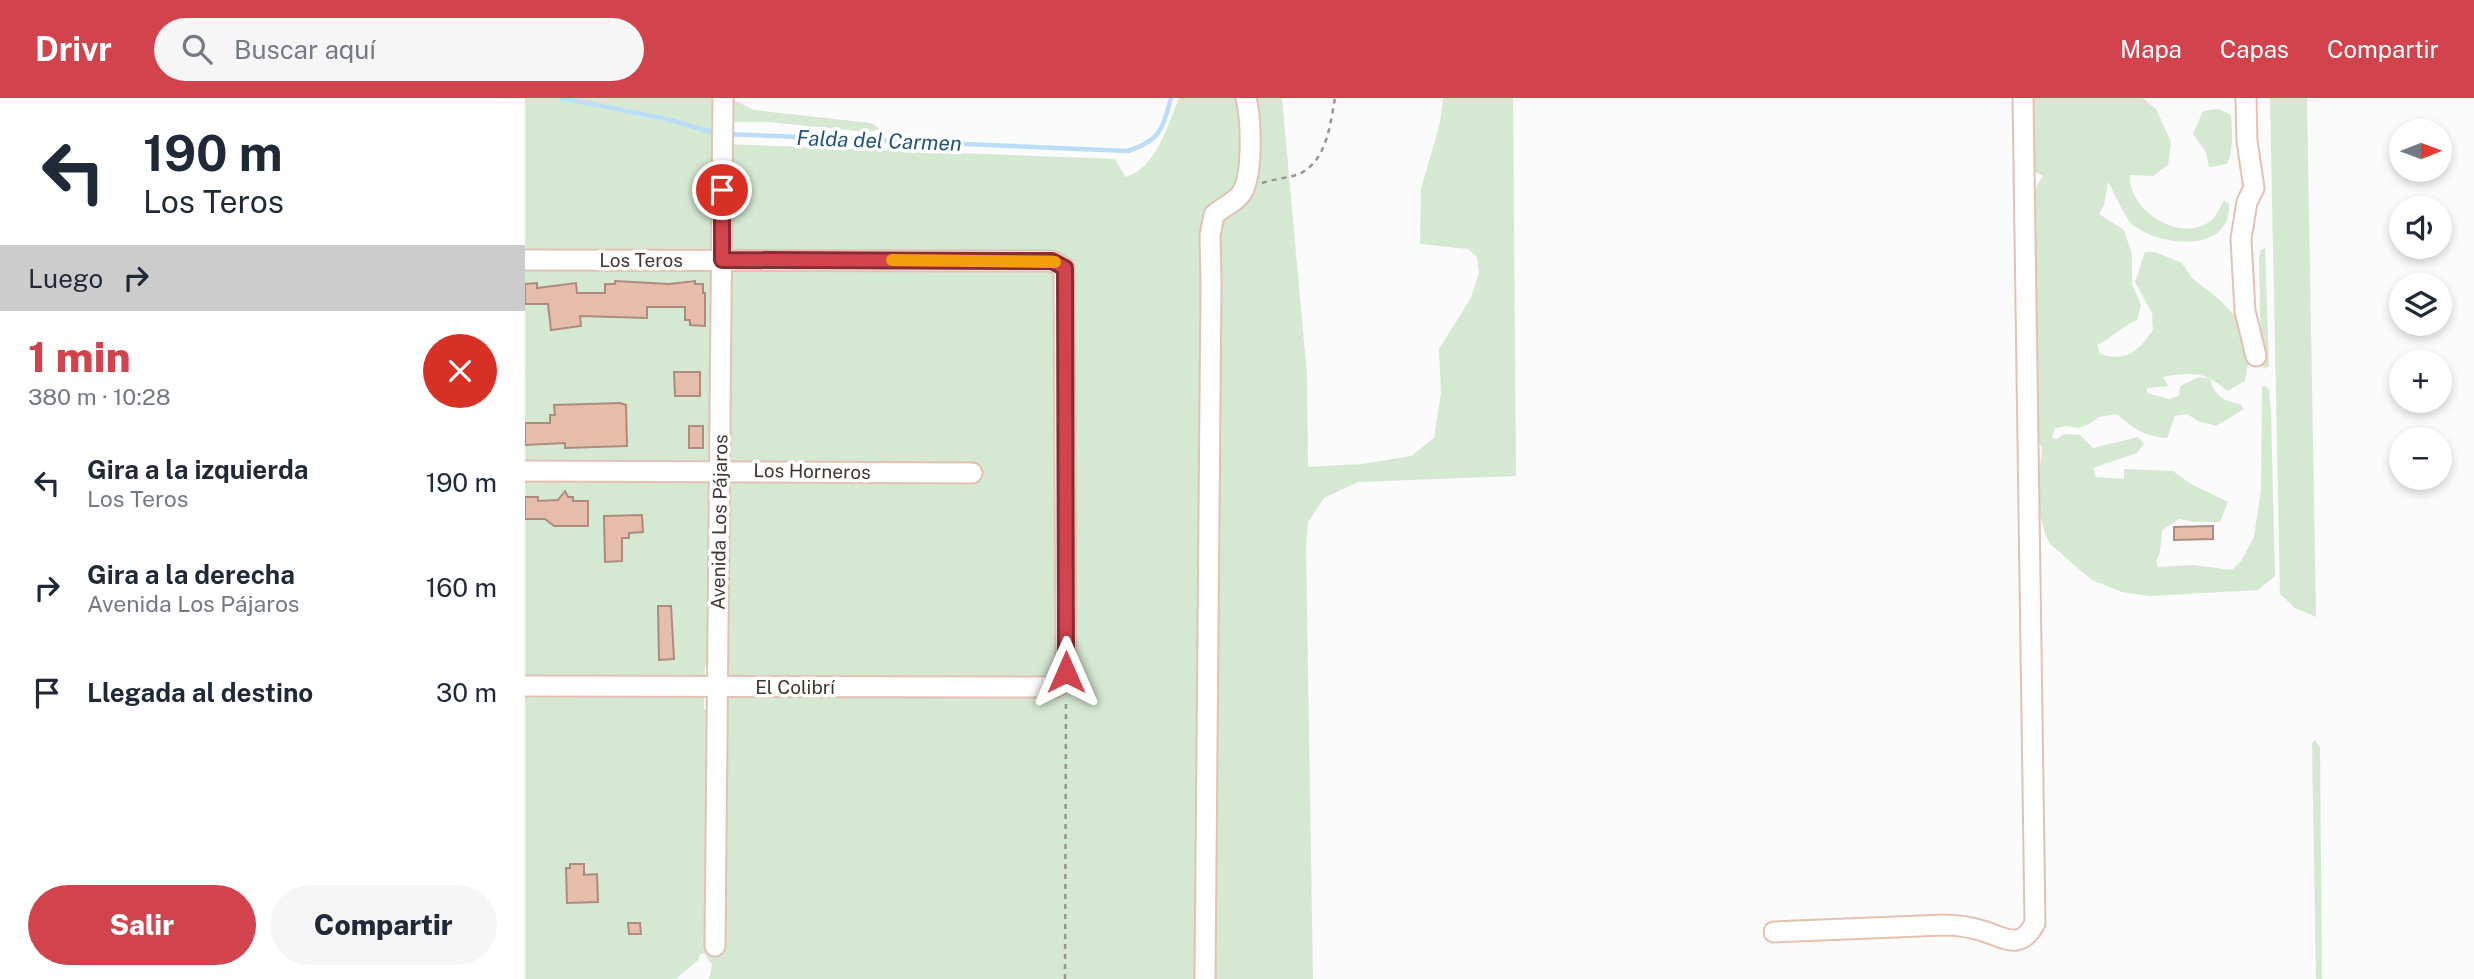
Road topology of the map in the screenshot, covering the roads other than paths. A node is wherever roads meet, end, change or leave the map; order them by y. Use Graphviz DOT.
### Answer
graph roads {
  1 [pos="723,98"];
  2 [pos="1246,98"];
  3 [pos="2023,98"];
  4 [pos="2246,98"];
  5 [pos="525,260"];
  6 [pos="722,260"];
  7 [pos="2256,356"];
  8 [pos="720,470"];
  9 [pos="525,471"];
  10 [pos="972,473"];
  11 [pos="525,686"];
  12 [pos="718,687"];
  13 [pos="1064,691"];
  14 [pos="1774,932"];
  15 [pos="715,946"];
  16 [pos="1205,979"];
  1 -- 6 [label="street, Avenida Los Pájaros"];
  2 -- 16 [label="street"];
  3 -- 14 [label="street"];
  4 -- 7 [label="street"];
  5 -- 6 [label="street, Los Teros"];
  6 -- 8 [label="street, Avenida Los Pájaros"];
  6 -- 13 [label="street, Los Teros"];
  8 -- 9 [label="street, Los Horneros"];
  8 -- 10 [label="street, Los Horneros"];
  8 -- 12 [label="street, Avenida Los Pájaros"];
  11 -- 12 [label="street, El Colibrí"];
  12 -- 13 [label="street, El Colibrí"];
  12 -- 15 [label="street, Avenida Los Pájaros"];
}
